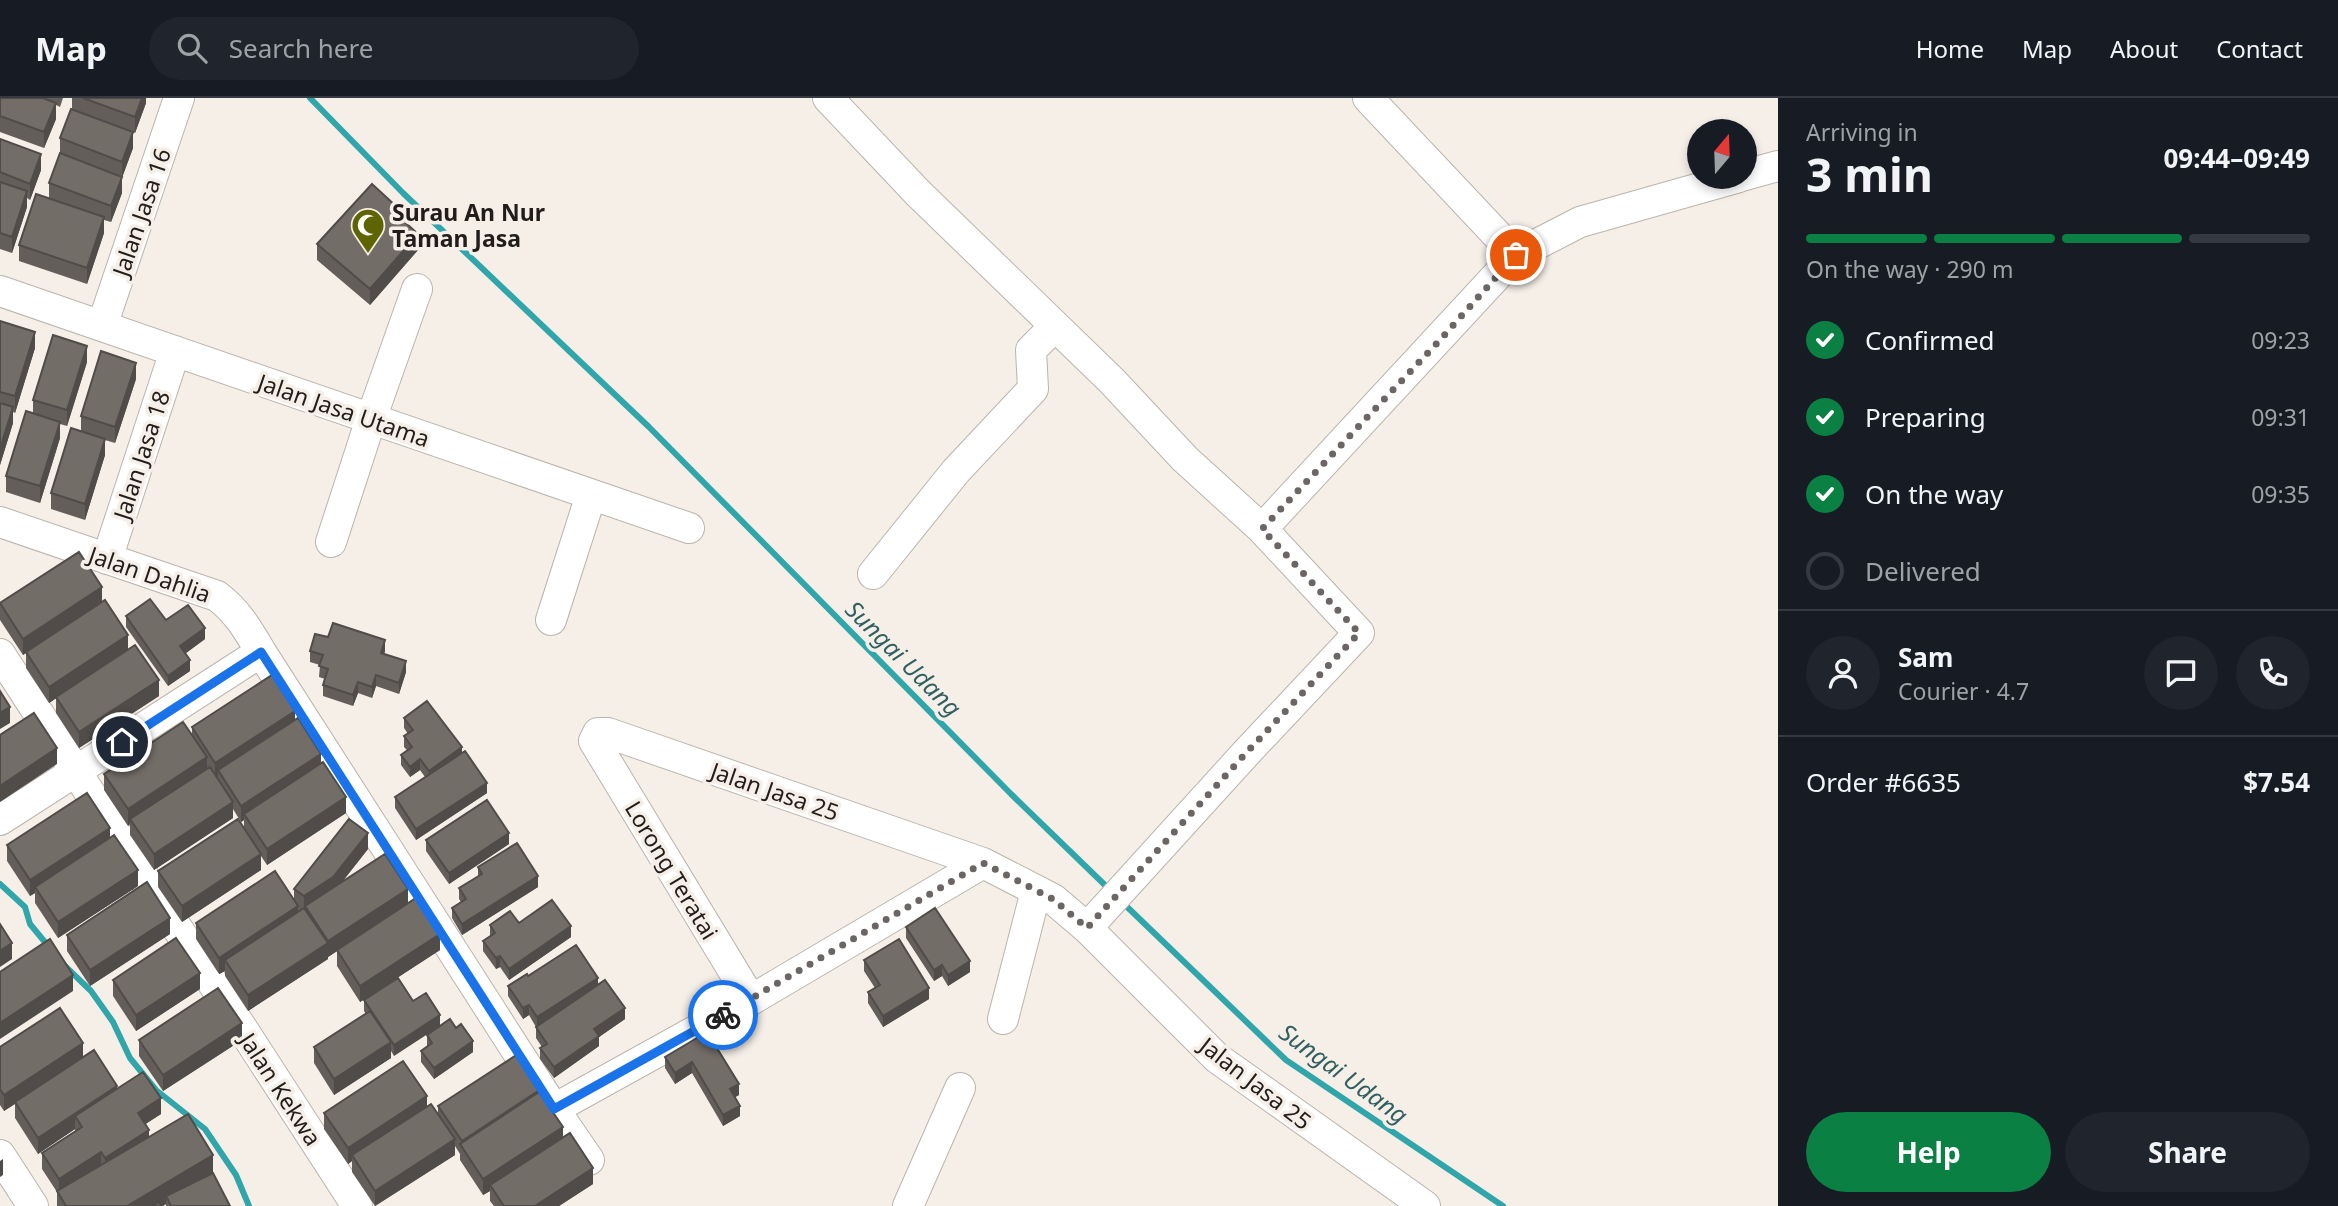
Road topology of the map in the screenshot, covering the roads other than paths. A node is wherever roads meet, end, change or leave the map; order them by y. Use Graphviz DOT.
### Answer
graph roads {
  1 [pos="179,98"];
  2 [pos="828,98"];
  3 [pos="1368,98"];
  4 [pos="1778,166"];
  5 [pos="1757,172"];
  6 [pos="1697,189"];
  7 [pos="1516,255"];
  8 [pos="417,289"];
  9 [pos="0,291"];
  10 [pos="102,326"];
  11 [pos="1054,327"];
  12 [pos="175,351"];
  13 [pos="370,419"];
  14 [pos="590,495"];
  15 [pos="0,522"];
  16 [pos="689,528"];
  17 [pos="1262,529"];
  18 [pos="331,542"];
  19 [pos="107,559"];
  20 [pos="873,574"];
  21 [pos="551,620"];
  22 [pos="261,652"];
  23 [pos="0,654"];
  24 [pos="594,741"];
  25 [pos="75,772"];
  26 [pos="0,820"];
  27 [pos="983,863"];
  28 [pos="1036,891"];
  29 [pos="1095,918"];
  30 [pos="751,1000"];
  31 [pos="1003,1019"];
  32 [pos="960,1088"];
  33 [pos="554,1109"];
  34 [pos="0,1155"];
  35 [pos="589,1160"];
  36 [pos="33,1206"];
  37 [pos="357,1206"];
  38 [pos="908,1206"];
  39 [pos="1425,1206"];
  1 -- 10 [label="street, Jalan Jasa 16"];
  2 -- 11 [label="street"];
  3 -- 7 [label="street"];
  4 -- 5 [label="street"];
  6 -- 7 [label="street"];
  7 -- 17 [label="street"];
  8 -- 13 [label="street"];
  9 -- 10 [label="street, Jalan Jasa Utama"];
  10 -- 12 [label="street, Jalan Jasa Utama"];
  11 -- 17 [label="street"];
  11 -- 20 [label="street"];
  12 -- 13 [label="street, Jalan Jasa Utama"];
  12 -- 19 [label="street, Jalan Jasa 18"];
  13 -- 14 [label="street, Jalan Jasa Utama"];
  13 -- 18 [label="street"];
  14 -- 16 [label="street, Jalan Jasa Utama"];
  14 -- 21 [label="street"];
  15 -- 19 [label="street, Jalan Dahlia"];
  17 -- 29 [label="street"];
  19 -- 22 [label="street, Jalan Dahlia"];
  22 -- 25 [label="street"];
  22 -- 33 [label="street, Jalan Dahlia"];
  23 -- 25 [label="street, Jalan Kekwa"];
  24 -- 27 [label="street, Jalan Jasa 25"];
  24 -- 30 [label="street, Lorong Teratai"];
  25 -- 26 [label="street"];
  25 -- 37 [label="street, Jalan Kekwa"];
  27 -- 28 [label="street, Jalan Jasa 25"];
  27 -- 30 [label="street"];
  28 -- 29 [label="street, Jalan Jasa 25"];
  28 -- 31 [label="street"];
  29 -- 39 [label="street, Jalan Jasa 25"];
  30 -- 33 [label="street"];
  32 -- 38 [label="street"];
  33 -- 35 [label="street, Jalan Dahlia"];
  34 -- 36 [label="street"];
}
